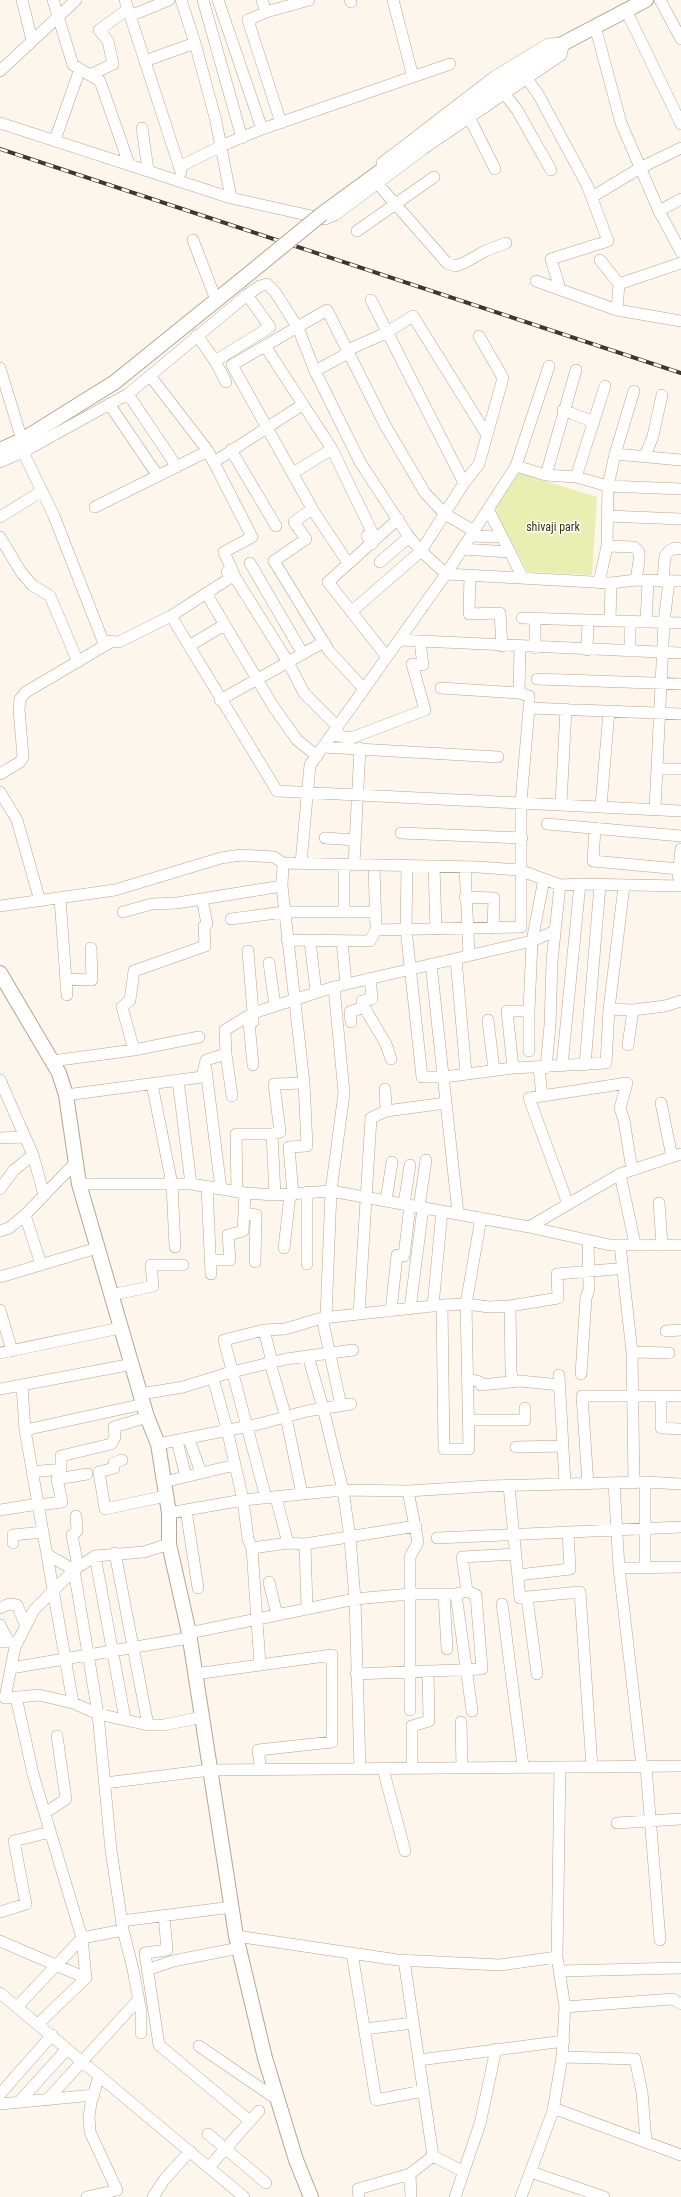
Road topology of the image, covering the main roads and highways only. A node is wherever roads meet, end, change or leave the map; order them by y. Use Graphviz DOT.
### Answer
graph roads {
  1 [pos="646,0"];
  2 [pos="0,450"];
  3 [pos="0,973"];
  4 [pos="311,2197"];
  1 -- 2 [label="main road, bridge"];
  3 -- 4 [label="main road"];
}
